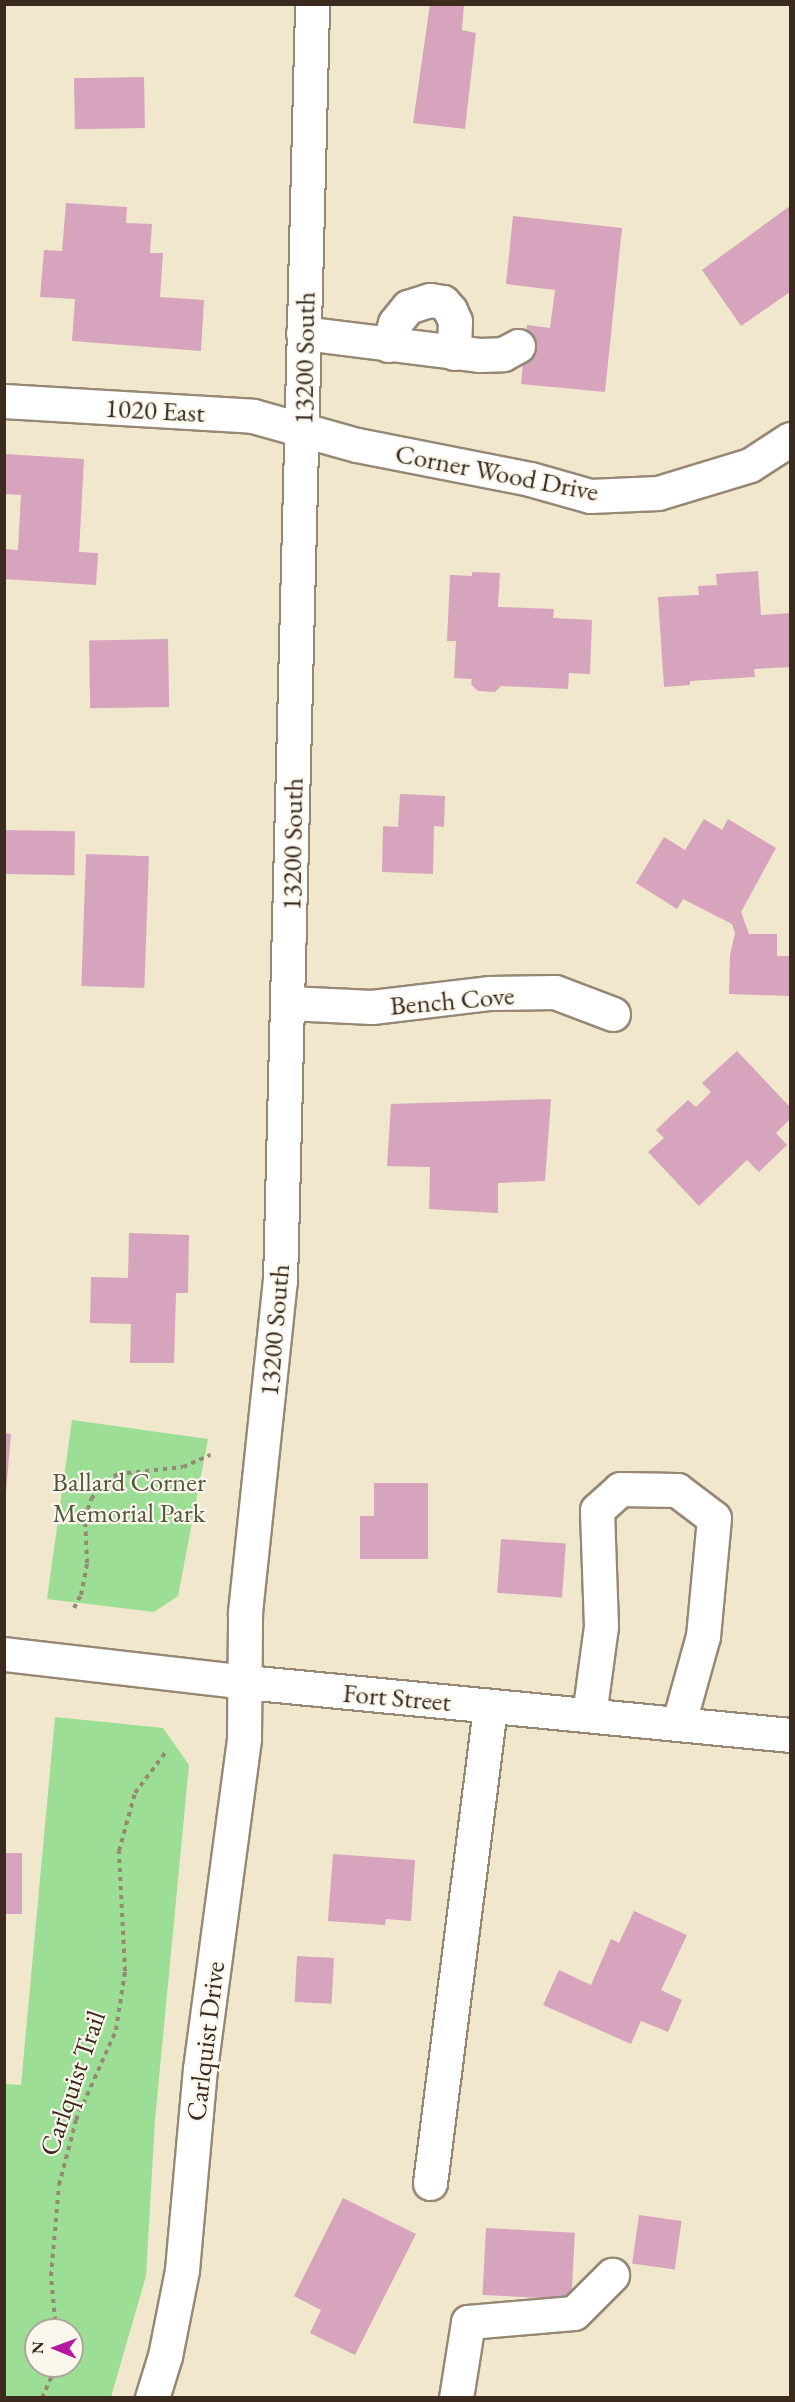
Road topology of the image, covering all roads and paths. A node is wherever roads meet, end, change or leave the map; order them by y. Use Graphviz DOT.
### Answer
graph roads {
  1 [pos="312,4"];
  2 [pos="303,333"];
  3 [pos="388,345"];
  4 [pos="518,346"];
  5 [pos="454,353"];
  6 [pos="4,401"];
  7 [pos="303,430"];
  8 [pos="790,439"];
  9 [pos="288,1003"];
  10 [pos="613,1014"];
  11 [pos="210,1455"];
  12 [pos="74,1608"];
  13 [pos="4,1654"];
  14 [pos="246,1682"];
  15 [pos="490,1706"];
  16 [pos="589,1714"];
  17 [pos="679,1722"];
  18 [pos="790,1735"];
  19 [pos="165,1752"];
  20 [pos="430,2183"];
  21 [pos="612,2275"];
  22 [pos="55,2318"];
  23 [pos="51,2378"];
  24 [pos="42,2397"];
  25 [pos="152,2397"];
  26 [pos="456,2397"];
  1 -- 2 [label="street, 13200 South"];
  2 -- 3 [label="street"];
  2 -- 7 [label="street, 13200 South"];
  3 -- 5 [label="street"];
  3 -- 5 [label="street"];
  4 -- 5 [label="street"];
  6 -- 7 [label="street, 1020 East"];
  7 -- 8 [label="street, Corner Wood Drive"];
  7 -- 9 [label="street, 13200 South"];
  9 -- 10 [label="street, Bench Cove"];
  9 -- 14 [label="street, 13200 South"];
  11 -- 12 [label="path"];
  13 -- 14 [label="street, Fort Street"];
  14 -- 15 [label="street, Fort Street"];
  14 -- 25 [label="street, Carlquist Drive"];
  15 -- 16 [label="street, Fort Street"];
  15 -- 20 [label="street"];
  16 -- 17 [label="street, Fort Street"];
  16 -- 17 [label="street"];
  17 -- 18 [label="street, Fort Street"];
  19 -- 22 [label="path, Carlquist Trail"];
  21 -- 26 [label="street"];
  23 -- 24 [label="path"];
}
